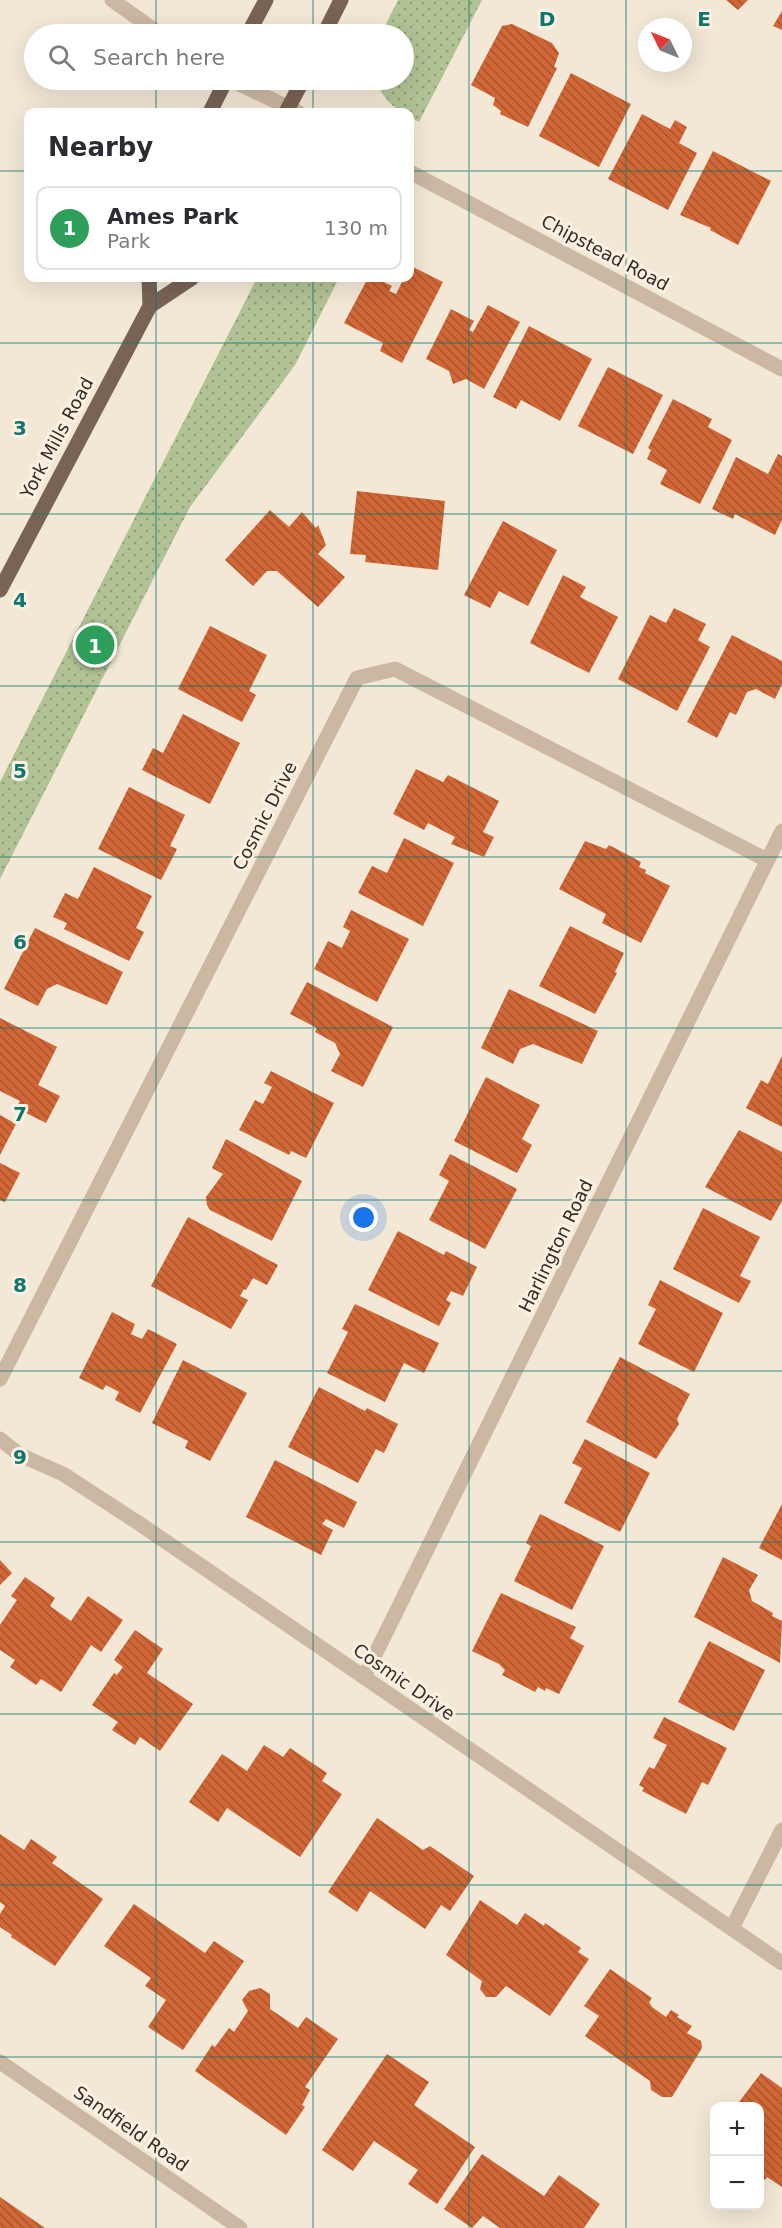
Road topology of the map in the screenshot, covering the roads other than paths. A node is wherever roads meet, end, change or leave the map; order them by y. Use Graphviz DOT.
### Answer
graph roads {
  1 [pos="112,0"];
  2 [pos="266,0"];
  3 [pos="341,0"];
  4 [pos="146,24"];
  5 [pos="253,24"];
  6 [pos="329,24"];
  7 [pos="221,90"];
  8 [pos="250,90"];
  9 [pos="299,90"];
  10 [pos="212,108"];
  11 [pos="285,108"];
  12 [pos="292,108"];
  13 [pos="414,174"];
  14 [pos="149,282"];
  15 [pos="186,282"];
  16 [pos="150,306"];
  17 [pos="782,369"];
  18 [pos="0,590"];
  19 [pos="782,831"];
  20 [pos="767,860"];
  21 [pos="0,1379"];
  22 [pos="0,1439"];
  23 [pos="364,1677"];
  24 [pos="782,1830"];
  25 [pos="732,1928"];
  26 [pos="782,1963"];
  27 [pos="0,2062"];
  28 [pos="240,2228"];
  1 -- 4 [label="street"];
  2 -- 5 [label="main road"];
  3 -- 6 [label="main road"];
  7 -- 10 [label="main road"];
  8 -- 11 [label="street"];
  9 -- 12 [label="main road"];
  13 -- 17 [label="street, Chipstead Road"];
  14 -- 16 [label="main road, York Mills Road"];
  15 -- 16 [label="main road, York Mills Road"];
  16 -- 18 [label="main road, York Mills Road"];
  19 -- 20 [label="street, Harlington Road"];
  20 -- 21 [label="street, Cosmic Drive"];
  20 -- 23 [label="street, Harlington Road"];
  22 -- 23 [label="street, Cosmic Drive"];
  23 -- 25 [label="street, Cosmic Drive"];
  24 -- 25 [label="street"];
  25 -- 26 [label="street, Cosmic Drive"];
  27 -- 28 [label="street, Sandfield Road"];
}
